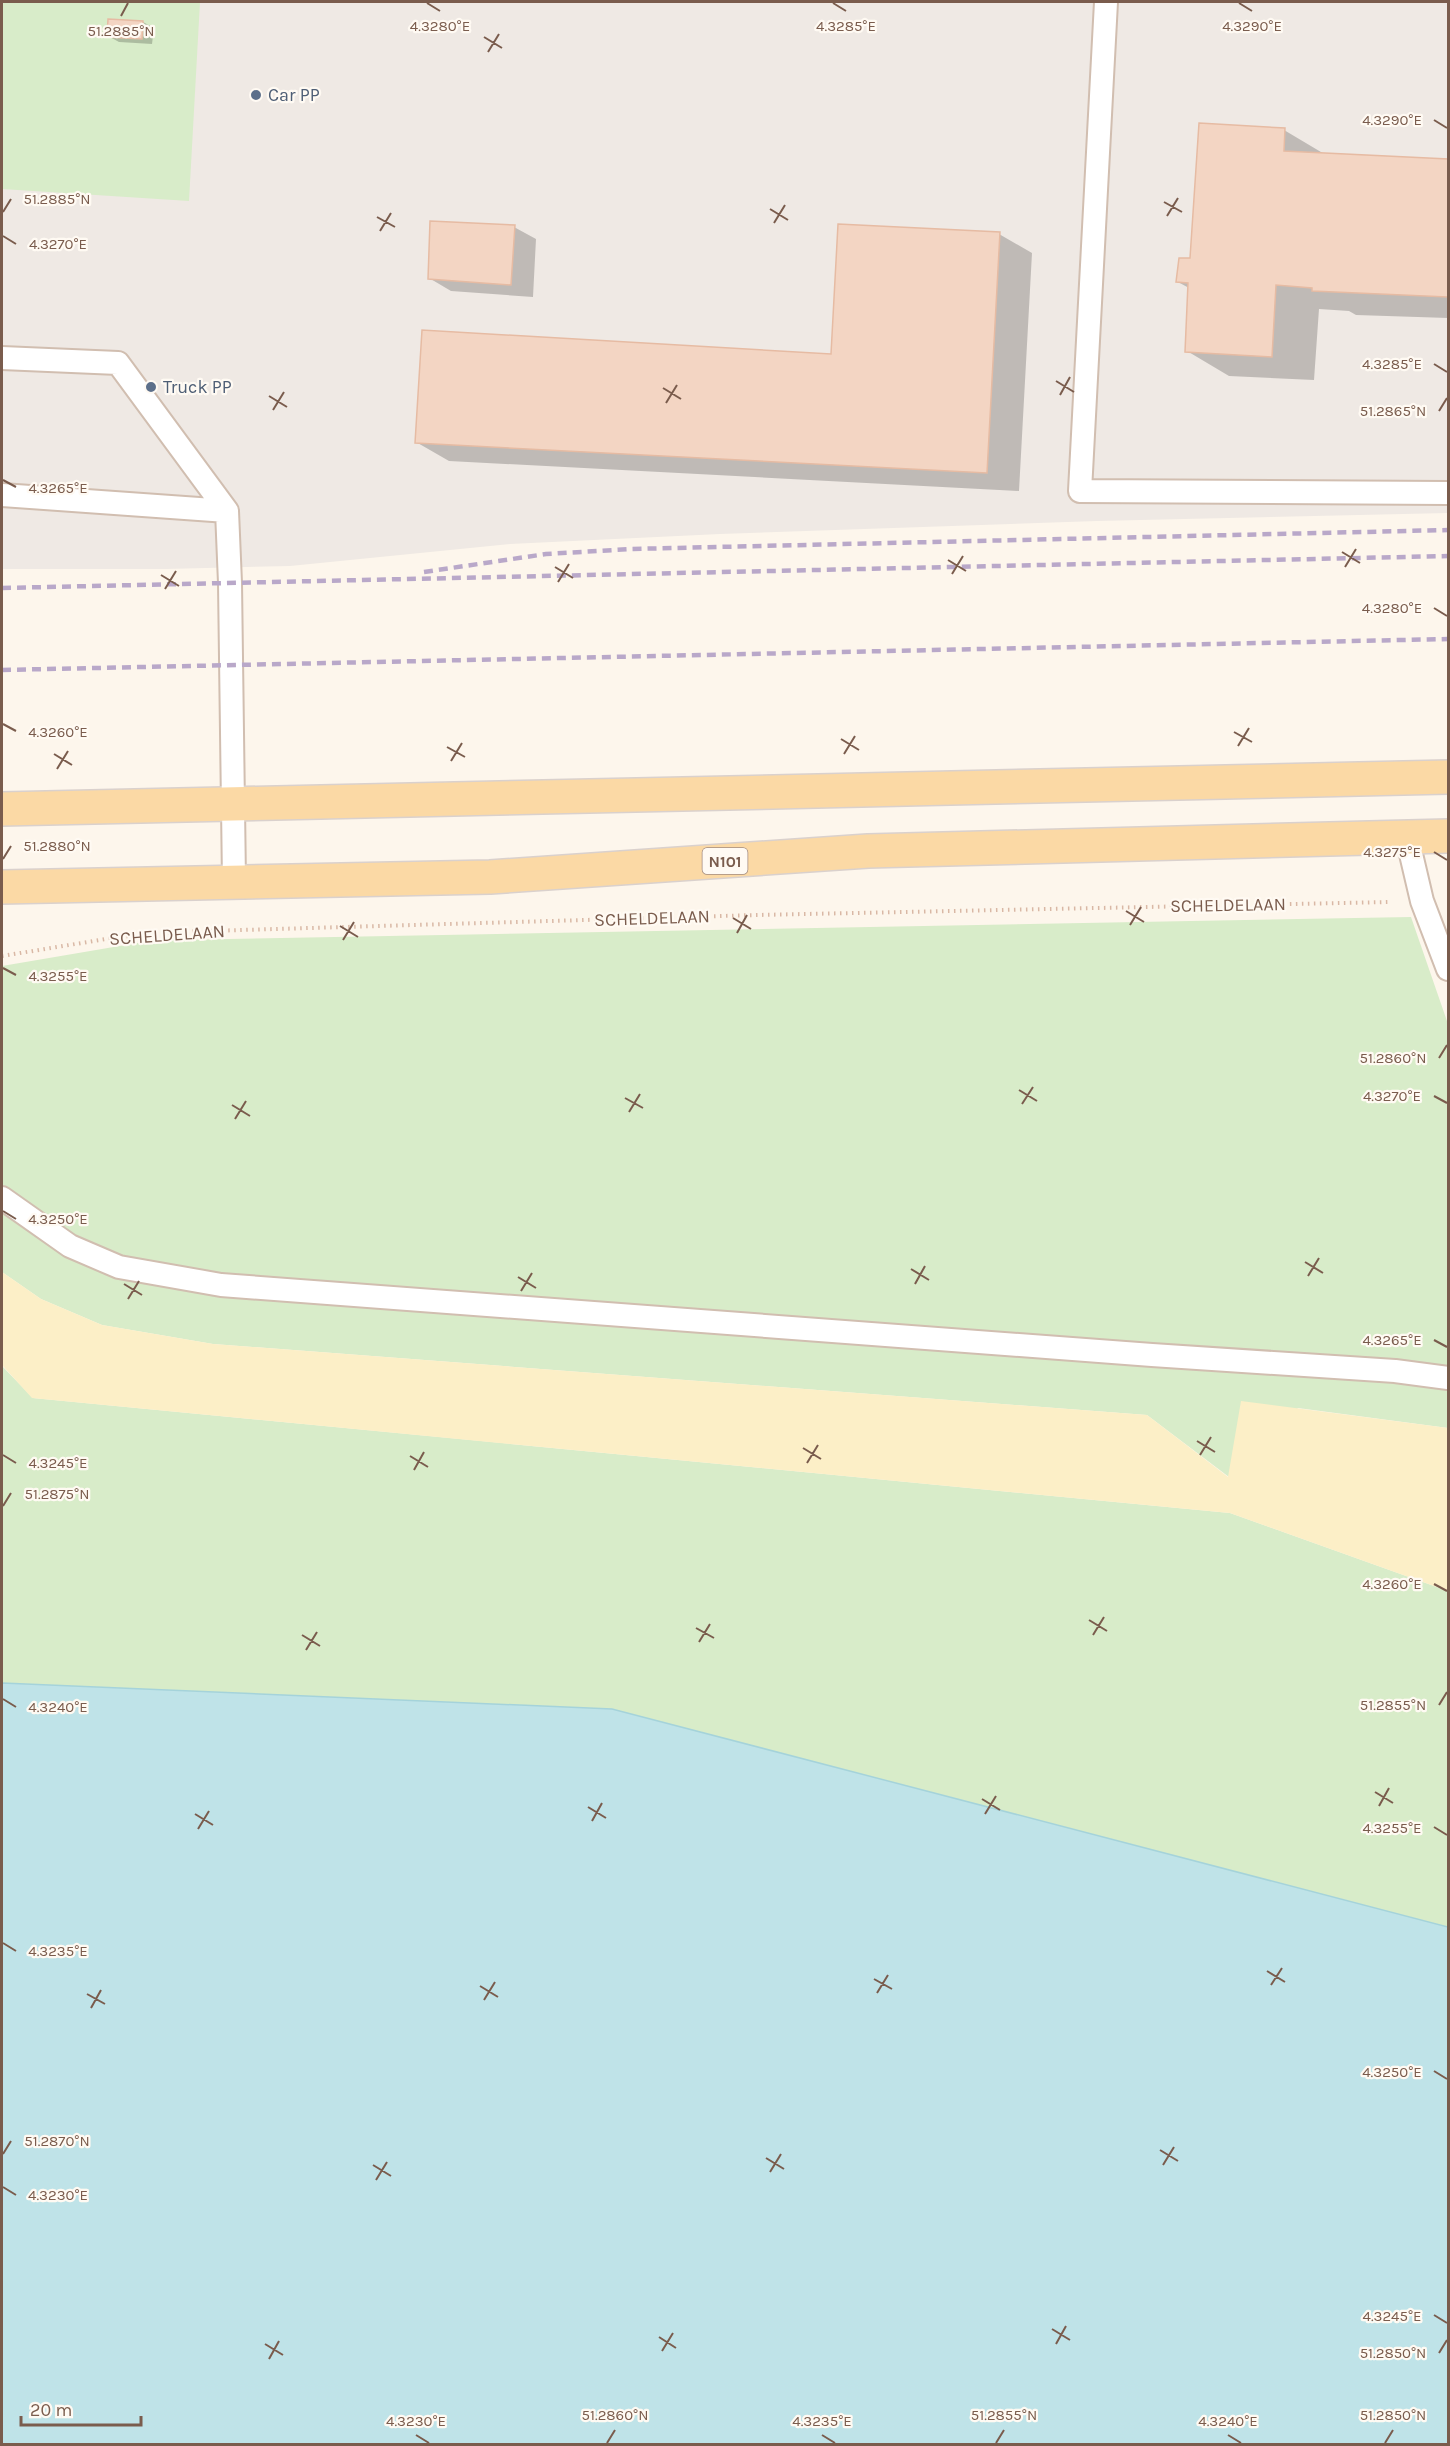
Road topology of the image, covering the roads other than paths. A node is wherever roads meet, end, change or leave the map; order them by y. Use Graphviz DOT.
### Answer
graph roads {
  1 [pos="1106,2"];
  2 [pos="2,358"];
  3 [pos="1449,493"];
  4 [pos="2,495"];
  5 [pos="227,511"];
  6 [pos="1449,777"];
  7 [pos="233,804"];
  8 [pos="2,809"];
  9 [pos="1449,836"];
  10 [pos="1407,837"];
  11 [pos="234,881"];
  12 [pos="2,887"];
  13 [pos="1449,969"];
  14 [pos="2,1198"];
  15 [pos="1449,1378"];
  1 -- 3 [label="lane"];
  2 -- 5 [label="lane"];
  4 -- 5 [label="lane"];
  5 -- 7 [label="lane"];
  6 -- 7 [label="main road"];
  7 -- 8 [label="main road"];
  7 -- 11 [label="lane"];
  9 -- 10 [label="main road, N101"];
  10 -- 11 [label="main road, N101"];
  10 -- 13 [label="lane"];
  11 -- 12 [label="main road, N101"];
  14 -- 15 [label="lane"];
}
